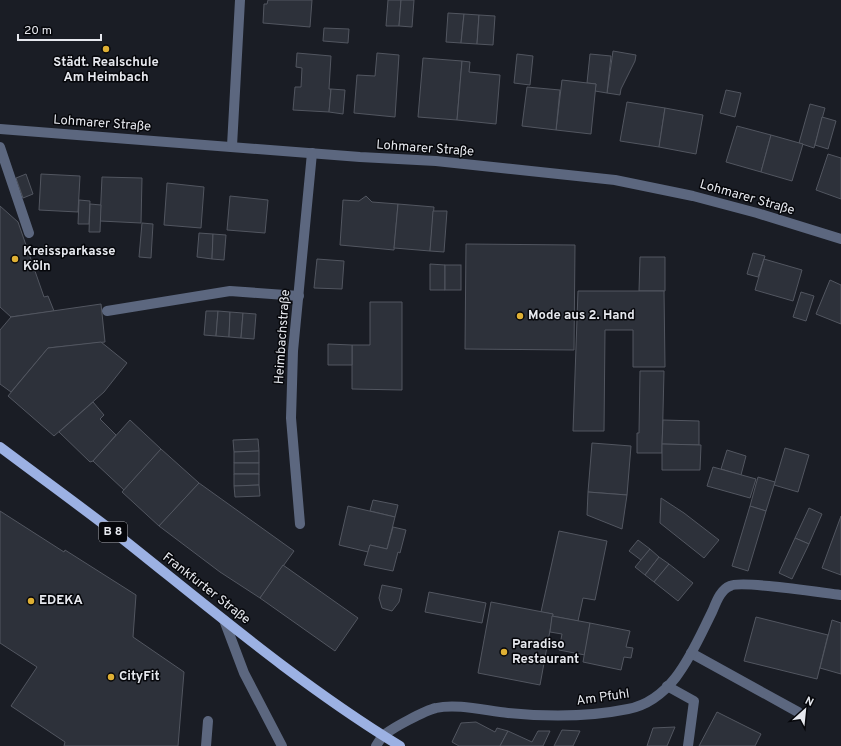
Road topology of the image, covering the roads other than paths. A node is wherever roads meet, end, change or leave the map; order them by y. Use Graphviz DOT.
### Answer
graph roads {
  1 [pos="240,0"];
  2 [pos="0,129"];
  3 [pos="232,146"];
  4 [pos="0,147"];
  5 [pos="312,153"];
  6 [pos="29,233"];
  7 [pos="841,239"];
  8 [pos="299,296"];
  9 [pos="107,311"];
  10 [pos="0,447"];
  11 [pos="300,524"];
  12 [pos="841,595"];
  13 [pos="224,620"];
  14 [pos="691,654"];
  15 [pos="667,686"];
  16 [pos="798,712"];
  17 [pos="208,721"];
  18 [pos="383,736"];
  19 [pos="206,746"];
  20 [pos="282,746"];
  21 [pos="376,746"];
  22 [pos="400,746"];
  23 [pos="688,746"];
  1 -- 3 [label="street"];
  2 -- 3 [label="street, Lohmarer Straße"];
  3 -- 5 [label="street, Lohmarer Straße"];
  4 -- 6 [label="street"];
  5 -- 7 [label="street, Lohmarer Straße"];
  5 -- 8 [label="street, Heimbachstraße"];
  8 -- 9 [label="street"];
  8 -- 11 [label="street, Heimbachstraße"];
  10 -- 13 [label="main road, Frankfurter Straße / B 8"];
  12 -- 14 [label="street, Am Pfuhl"];
  13 -- 18 [label="main road, Frankfurter Straße / B 8"];
  13 -- 20 [label="street"];
  14 -- 15 [label="street, Am Pfuhl"];
  14 -- 16 [label="street"];
  15 -- 18 [label="street, Am Pfuhl"];
  15 -- 23 [label="street"];
  17 -- 19 [label="street"];
  18 -- 21 [label="street"];
  18 -- 22 [label="main road, Frankfurter Straße / B 8"];
}
